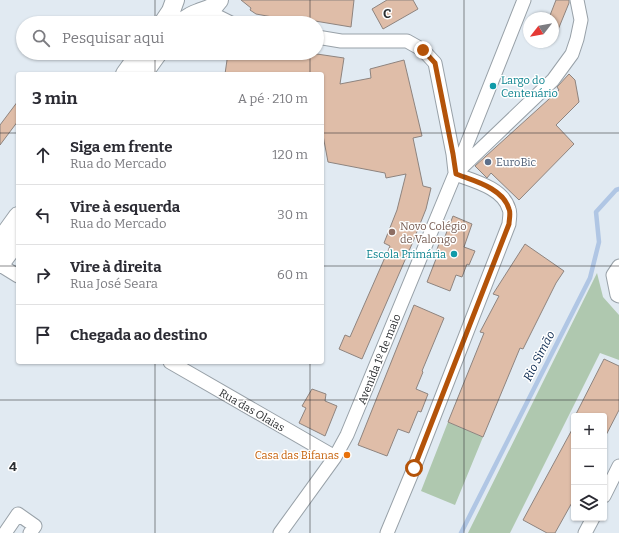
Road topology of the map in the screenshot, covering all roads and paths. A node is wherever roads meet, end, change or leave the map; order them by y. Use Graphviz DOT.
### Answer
graph roads {
  1 [pos="176,0"];
  2 [pos="524,0"];
  3 [pos="577,0"];
  4 [pos="208,8"];
  5 [pos="168,16"];
  6 [pos="192,16"];
  7 [pos="220,16"];
  8 [pos="324,38"];
  9 [pos="135,60"];
  10 [pos="153,60"];
  11 [pos="126,72"];
  12 [pos="144,72"];
  13 [pos="456,174"];
  14 [pos="16,219"];
  15 [pos="0,241"];
  16 [pos="16,243"];
  17 [pos="0,265"];
  18 [pos="619,266"];
  19 [pos="16,275"];
  20 [pos="619,296"];
  21 [pos="173,364"];
  22 [pos="335,457"];
  23 [pos="619,466"];
  24 [pos="607,490"];
  25 [pos="591,521"];
  26 [pos="5,533"];
  27 [pos="30,533"];
  28 [pos="280,533"];
  29 [pos="387,533"];
  30 [pos="585,533"];
  1 -- 4 [label="main road"];
  1 -- 5 [label="main road"];
  2 -- 13 [label="street"];
  3 -- 13 [label="street"];
  4 -- 6 [label="main road"];
  4 -- 7 [label="street"];
  8 -- 13 [label="street"];
  9 -- 11 [label="main road"];
  10 -- 12 [label="main road"];
  13 -- 22 [label="street, Avenida 1º de maio"];
  13 -- 29 [label="street"];
  14 -- 15 [label="main road"];
  16 -- 17 [label="main road"];
  17 -- 19 [label="street"];
  18 -- 20 [label="street"];
  21 -- 22 [label="street, Rua das Olaias"];
  22 -- 28 [label="street, Avenida 1º de maio"];
  23 -- 24 [label="street"];
  25 -- 30 [label="street"];
  26 -- 27 [label="street"];
}
